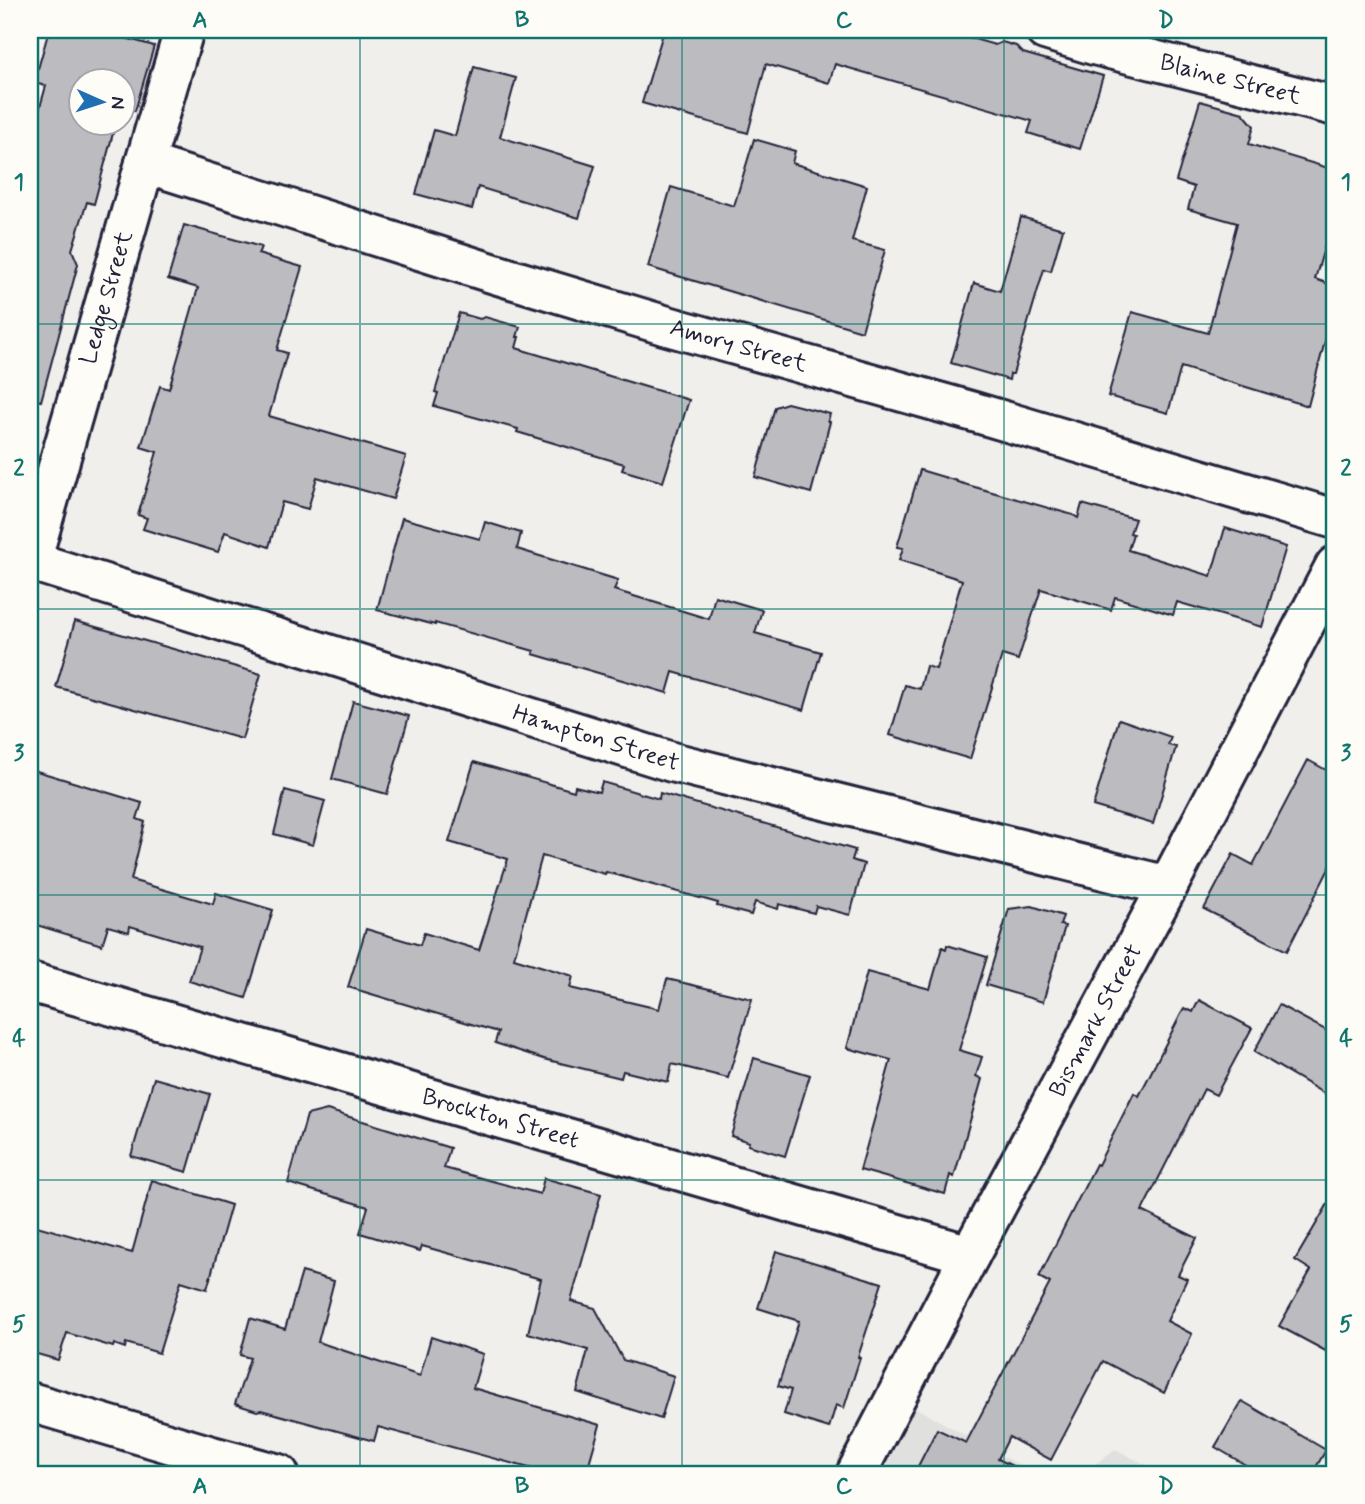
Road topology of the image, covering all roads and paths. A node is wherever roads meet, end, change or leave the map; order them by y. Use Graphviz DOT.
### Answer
graph roads {
  1 [pos="184,30"];
  2 [pos="1045,30"];
  3 [pos="1335,106"];
  4 [pos="145,163"];
  5 [pos="1335,519"];
  6 [pos="30,563"];
  7 [pos="1335,566"];
  8 [pos="1168,886"];
  9 [pos="30,982"];
  10 [pos="970,1255"];
  11 [pos="30,1402"];
  12 [pos="279,1474"];
  13 [pos="856,1474"];
  1 -- 4 [label="street, Ledge Street"];
  2 -- 3 [label="street, Blaine Street"];
  4 -- 5 [label="street, Amory Street"];
  4 -- 6 [label="street, Ledge Street"];
  6 -- 8 [label="street, Hampton Street"];
  7 -- 8 [label="street, Bismark Street"];
  8 -- 10 [label="street, Bismark Street"];
  9 -- 10 [label="street, Brockton Street"];
  10 -- 13 [label="street, Bismark Street"];
  11 -- 12 [label="street"];
}
